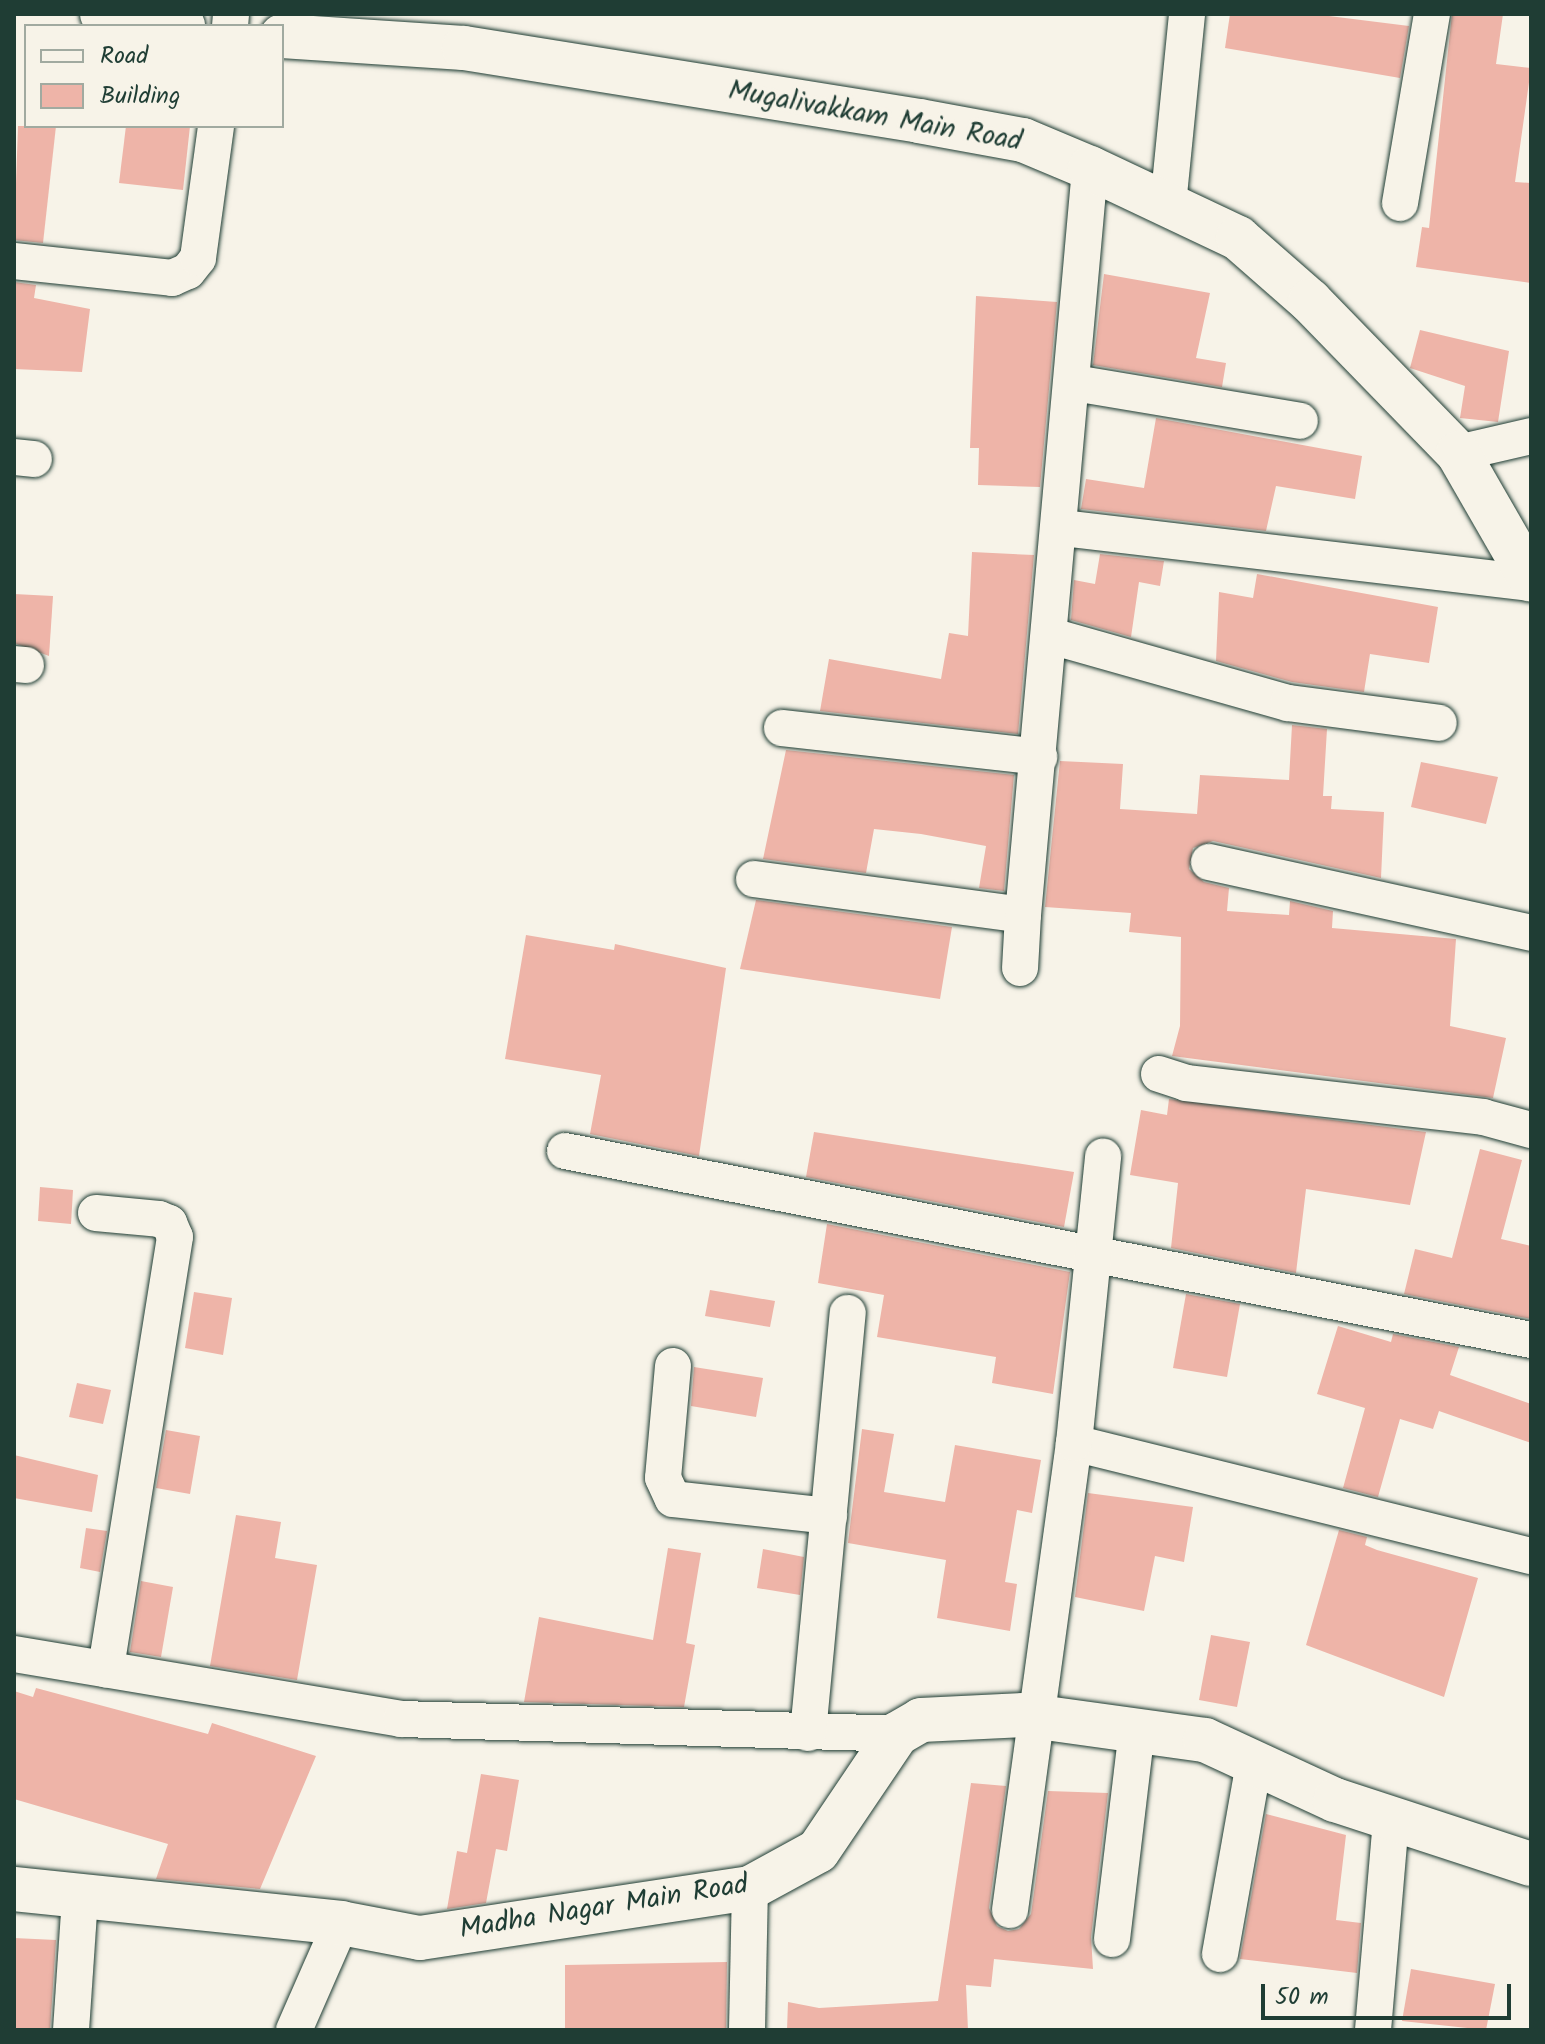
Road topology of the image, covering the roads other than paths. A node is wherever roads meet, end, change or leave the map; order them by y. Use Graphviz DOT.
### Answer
graph roads {
  1 [pos="102,14"];
  2 [pos="1187,14"];
  3 [pos="1432,14"];
  4 [pos="170,24"];
  5 [pos="284,36"];
  6 [pos="216,128"];
  7 [pos="1090,168"];
  8 [pos="1400,203"];
  9 [pos="1168,205"];
  10 [pos="14,261"];
  11 [pos="1074,383"];
  12 [pos="1300,421"];
  13 [pos="1531,436"];
  14 [pos="1458,453"];
  15 [pos="1062,528"];
  16 [pos="1531,582"];
  17 [pos="1051,636"];
  18 [pos="1439,723"];
  19 [pos="782,728"];
  20 [pos="1039,757"];
  21 [pos="1209,862"];
  22 [pos="754,879"];
  23 [pos="1023,915"];
  24 [pos="1531,933"];
  25 [pos="1020,968"];
  26 [pos="1159,1074"];
  27 [pos="1531,1130"];
  28 [pos="565,1151"];
  29 [pos="1103,1156"];
  30 [pos="96,1213"];
  31 [pos="1095,1252"];
  32 [pos="848,1313"];
  33 [pos="1531,1340"];
  34 [pos="673,1366"];
  35 [pos="1074,1443"];
  36 [pos="829,1516"];
  37 [pos="1531,1556"];
  38 [pos="14,1654"];
  39 [pos="106,1670"];
  40 [pos="1037,1717"];
  41 [pos="1137,1728"];
  42 [pos="808,1733"];
  43 [pos="897,1734"];
  44 [pos="1254,1763"];
  45 [pos="1391,1818"];
  46 [pos="1531,1864"];
  47 [pos="750,1888"];
  48 [pos="14,1889"];
  49 [pos="80,1897"];
  50 [pos="1010,1910"];
  51 [pos="341,1923"];
  52 [pos="1112,1939"];
  53 [pos="1220,1954"];
  54 [pos="71,2030"];
  55 [pos="294,2030"];
  56 [pos="747,2030"];
  57 [pos="1373,2030"];
  1 -- 4 [label="street"];
  2 -- 9 [label="street"];
  3 -- 8 [label="street"];
  5 -- 7 [label="street, Mugalivakkam Main Road"];
  6 -- 10 [label="street"];
  7 -- 9 [label="street, Mugalivakkam Main Road"];
  7 -- 11 [label="street"];
  9 -- 14 [label="street, Mugalivakkam Main Road"];
  11 -- 12 [label="street"];
  11 -- 15 [label="street"];
  13 -- 14 [label="street"];
  14 -- 16 [label="street, Mugalivakkam Main Road"];
  15 -- 16 [label="street"];
  15 -- 17 [label="street"];
  17 -- 18 [label="street"];
  17 -- 20 [label="street"];
  19 -- 20 [label="street"];
  20 -- 23 [label="street"];
  21 -- 24 [label="street"];
  22 -- 23 [label="street"];
  23 -- 25 [label="street"];
  26 -- 27 [label="street"];
  28 -- 31 [label="street"];
  29 -- 31 [label="street"];
  30 -- 39 [label="street"];
  31 -- 33 [label="street"];
  31 -- 35 [label="street"];
  32 -- 36 [label="street"];
  34 -- 36 [label="street"];
  35 -- 37 [label="street"];
  35 -- 40 [label="street"];
  36 -- 42 [label="street"];
  38 -- 39 [label="street"];
  39 -- 42 [label="street"];
  40 -- 41 [label="street"];
  40 -- 43 [label="street"];
  40 -- 50 [label="street"];
  41 -- 44 [label="street"];
  41 -- 52 [label="street"];
  42 -- 43 [label="street"];
  43 -- 47 [label="street, Madha Nagar Main Road"];
  44 -- 45 [label="street"];
  44 -- 53 [label="street"];
  45 -- 46 [label="street"];
  45 -- 57 [label="street"];
  47 -- 51 [label="street, Madha Nagar Main Road"];
  47 -- 56 [label="street"];
  48 -- 49 [label="street, Madha Nagar Main Road"];
  49 -- 51 [label="street, Madha Nagar Main Road"];
  49 -- 54 [label="street"];
  51 -- 55 [label="street"];
}
